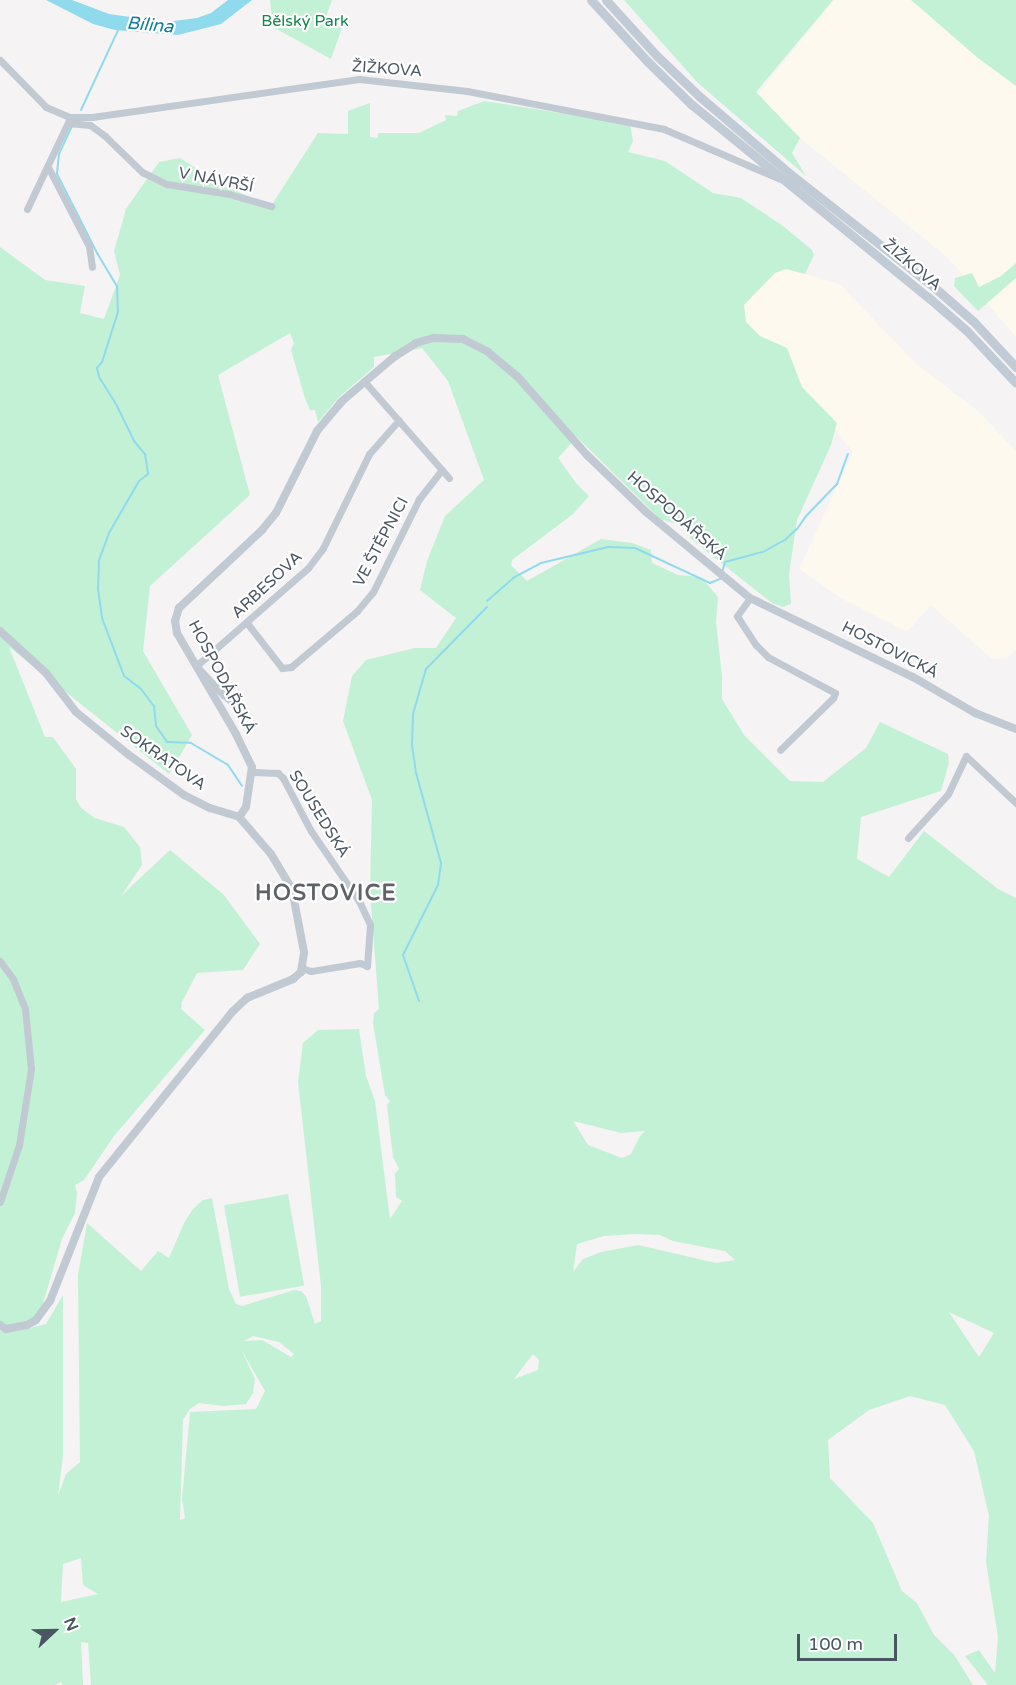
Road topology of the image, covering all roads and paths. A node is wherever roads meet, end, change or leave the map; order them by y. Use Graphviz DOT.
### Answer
graph roads {
  1 [pos="593,2"];
  2 [pos="608,3"];
  3 [pos="0,60"];
  4 [pos="69,120"];
  5 [pos="48,167"];
  6 [pos="782,180"];
  7 [pos="271,206"];
  8 [pos="27,209"];
  9 [pos="92,267"];
  10 [pos="1016,367"];
  11 [pos="364,381"];
  12 [pos="1016,383"];
  13 [pos="399,420"];
  14 [pos="442,470"];
  15 [pos="448,478"];
  16 [pos="750,598"];
  17 [pos="247,623"];
  18 [pos="0,631"];
  19 [pos="197,667"];
  20 [pos="244,711"];
  21 [pos="1016,729"];
  22 [pos="780,750"];
  23 [pos="251,772"];
  24 [pos="1016,803"];
  25 [pos="239,817"];
  26 [pos="908,838"];
  27 [pos="0,961"];
  28 [pos="303,968"];
  29 [pos="0,1202"];
  30 [pos="0,1325"];
  1 -- 6 [label="main road, ŽIŽKOVA"];
  2 -- 10 [label="main road, ŽIŽKOVA"];
  3 -- 4 [label="street, ŽIŽKOVA"];
  4 -- 5 [label="street"];
  4 -- 6 [label="street, ŽIŽKOVA"];
  4 -- 7 [label="street, V NÁVRŠÍ"];
  5 -- 8 [label="street"];
  5 -- 9 [label="street"];
  6 -- 12 [label="main road, ŽIŽKOVA"];
  11 -- 13 [label="street"];
  11 -- 16 [label="street, HOSPODÁŘSKÁ"];
  11 -- 19 [label="street, HOSPODÁŘSKÁ"];
  13 -- 14 [label="street"];
  13 -- 17 [label="street, ARBESOVA"];
  14 -- 15 [label="street"];
  14 -- 17 [label="street, VE ŠTĚPNICI"];
  16 -- 21 [label="street, HOSTOVICKÁ"];
  16 -- 22 [label="street"];
  17 -- 19 [label="street, ARBESOVA"];
  18 -- 25 [label="street, SOKRATOVA"];
  19 -- 20 [label="street"];
  19 -- 23 [label="street, HOSPODÁŘSKÁ"];
  23 -- 25 [label="street, HOSPODÁŘSKÁ"];
  23 -- 28 [label="street, SOUSEDSKÁ"];
  24 -- 26 [label="street"];
  25 -- 28 [label="street"];
  27 -- 29 [label="street"];
  28 -- 30 [label="street"];
}
